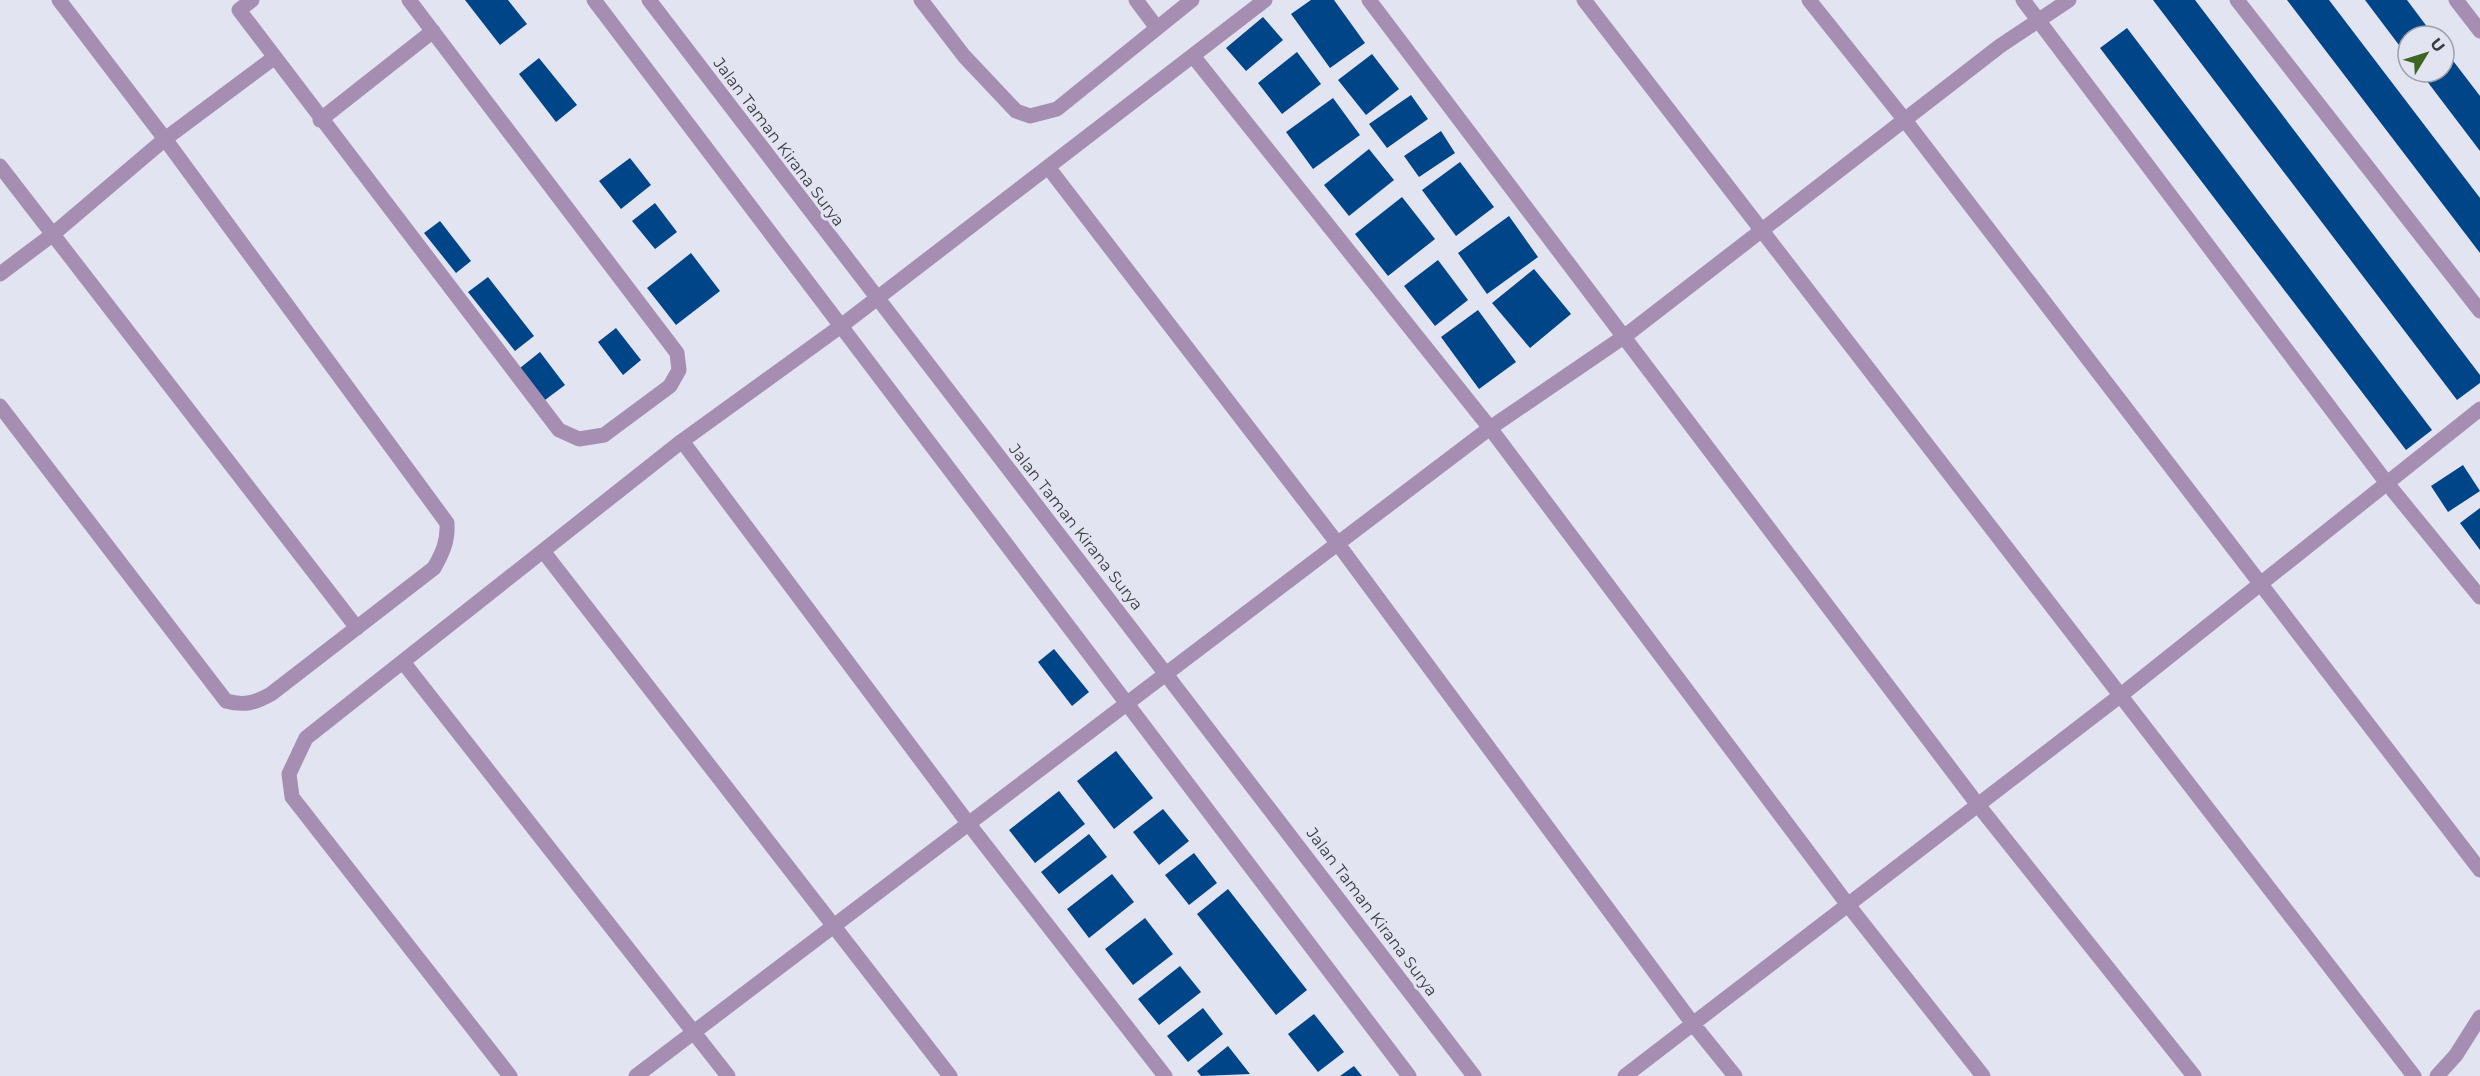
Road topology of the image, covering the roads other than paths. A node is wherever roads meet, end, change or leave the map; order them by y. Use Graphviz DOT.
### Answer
graph roads {
  1 [pos="59,0"];
  2 [pos="252,0"];
  3 [pos="409,0"];
  4 [pos="594,0"];
  5 [pos="649,0"];
  6 [pos="921,0"];
  7 [pos="1136,0"];
  8 [pos="1192,0"];
  9 [pos="1265,0"];
  10 [pos="1369,0"];
  11 [pos="1584,0"];
  12 [pos="1809,0"];
  13 [pos="2023,0"];
  14 [pos="2069,0"];
  15 [pos="2237,0"];
  16 [pos="2456,0"];
  17 [pos="235,5"];
  18 [pos="2038,19"];
  19 [pos="1157,28"];
  20 [pos="433,31"];
  21 [pos="2480,31"];
  22 [pos="1193,56"];
  23 [pos="275,57"];
  24 [pos="1904,119"];
  25 [pos="321,120"];
  26 [pos="165,139"];
  27 [pos="0,166"];
  28 [pos="1048,166"];
  29 [pos="1763,229"];
  30 [pos="52,235"];
  31 [pos="0,274"];
  32 [pos="876,298"];
  33 [pos="2480,311"];
  34 [pos="841,326"];
  35 [pos="1625,336"];
  36 [pos="0,406"];
  37 [pos="2480,409"];
  38 [pos="1490,428"];
  39 [pos="682,441"];
  40 [pos="2386,482"];
  41 [pos="1338,544"];
  42 [pos="543,550"];
  43 [pos="2261,583"];
  44 [pos="2480,597"];
  45 [pos="357,628"];
  46 [pos="403,662"];
  47 [pos="1169,674"];
  48 [pos="2121,695"];
  49 [pos="1127,705"];
  50 [pos="1978,805"];
  51 [pos="968,823"];
  52 [pos="2480,870"];
  53 [pos="1848,905"];
  54 [pos="834,926"];
  55 [pos="2480,1017"];
  56 [pos="1693,1024"];
  57 [pos="694,1033"];
  58 [pos="510,1076"];
  59 [pos="636,1076"];
  60 [pos="728,1076"];
  61 [pos="950,1076"];
  62 [pos="1165,1076"];
  63 [pos="1409,1076"];
  64 [pos="1474,1076"];
  65 [pos="1625,1076"];
  66 [pos="1735,1076"];
  67 [pos="1983,1076"];
  68 [pos="2194,1076"];
  69 [pos="2414,1076"];
  70 [pos="2437,1076"];
  1 -- 26 [label="street"];
  2 -- 17 [label="street"];
  3 -- 20 [label="street"];
  4 -- 34 [label="street"];
  5 -- 32 [label="street, Jalan Taman Kirana Surya"];
  6 -- 19 [label="street"];
  7 -- 19 [label="street"];
  8 -- 19 [label="street"];
  9 -- 22 [label="street"];
  10 -- 35 [label="street"];
  11 -- 29 [label="street"];
  12 -- 24 [label="street"];
  13 -- 18 [label="street"];
  14 -- 18 [label="street"];
  15 -- 33 [label="street"];
  16 -- 21 [label="street"];
  17 -- 23 [label="street"];
  18 -- 24 [label="street"];
  18 -- 40 [label="street"];
  20 -- 25 [label="street"];
  20 -- 25 [label="street"];
  22 -- 28 [label="street"];
  22 -- 38 [label="street"];
  23 -- 25 [label="street"];
  23 -- 26 [label="street"];
  24 -- 29 [label="street"];
  24 -- 43 [label="street"];
  26 -- 30 [label="street"];
  26 -- 45 [label="street"];
  27 -- 30 [label="street"];
  28 -- 32 [label="street"];
  28 -- 41 [label="street"];
  29 -- 35 [label="street"];
  29 -- 48 [label="street"];
  30 -- 31 [label="street"];
  30 -- 45 [label="street"];
  32 -- 34 [label="street"];
  32 -- 47 [label="street, Jalan Taman Kirana Surya"];
  34 -- 39 [label="street"];
  34 -- 49 [label="street"];
  35 -- 38 [label="street"];
  35 -- 50 [label="street"];
  36 -- 45 [label="street"];
  37 -- 40 [label="street"];
  38 -- 41 [label="street"];
  38 -- 53 [label="street"];
  39 -- 42 [label="street"];
  39 -- 51 [label="street"];
  40 -- 43 [label="street"];
  40 -- 44 [label="street"];
  41 -- 47 [label="street"];
  41 -- 56 [label="street"];
  42 -- 46 [label="street"];
  42 -- 54 [label="street"];
  43 -- 48 [label="street"];
  43 -- 52 [label="street"];
  46 -- 57 [label="street"];
  46 -- 58 [label="street"];
  47 -- 49 [label="street"];
  47 -- 64 [label="street, Jalan Taman Kirana Surya"];
  48 -- 50 [label="street"];
  48 -- 69 [label="street"];
  49 -- 51 [label="street"];
  49 -- 63 [label="street"];
  50 -- 53 [label="street"];
  50 -- 68 [label="street"];
  51 -- 54 [label="street"];
  51 -- 62 [label="street"];
  53 -- 56 [label="street"];
  53 -- 67 [label="street"];
  54 -- 57 [label="street"];
  54 -- 61 [label="street"];
  55 -- 70 [label="street"];
  56 -- 65 [label="street"];
  56 -- 66 [label="street"];
  57 -- 59 [label="street"];
  57 -- 60 [label="street"];
}
